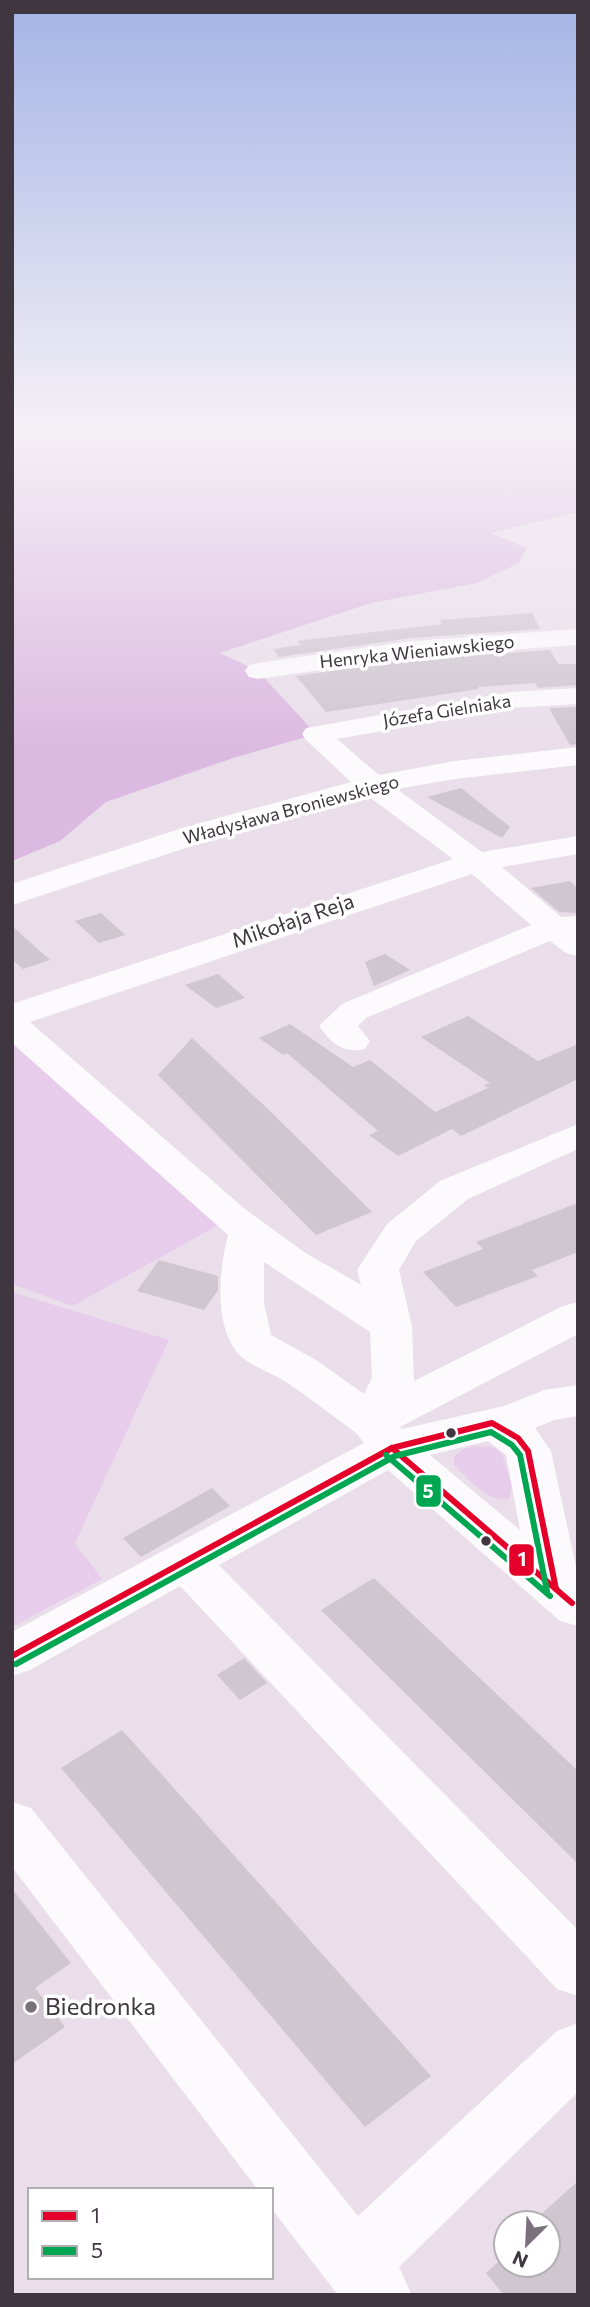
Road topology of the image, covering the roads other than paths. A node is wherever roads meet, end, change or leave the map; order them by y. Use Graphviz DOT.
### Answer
graph roads {
  1 [pos="578,636"];
  2 [pos="258,671"];
  3 [pos="578,696"];
  4 [pos="578,756"];
  5 [pos="373,785"];
  6 [pos="578,845"];
  7 [pos="476,862"];
  8 [pos="12,895"];
  9 [pos="569,933"];
  10 [pos="12,1016"];
  11 [pos="12,1024"];
  12 [pos="352,1041"];
  13 [pos="578,1135"];
  14 [pos="249,1231"];
  15 [pos="578,1316"];
  16 [pos="391,1326"];
  17 [pos="578,1400"];
  18 [pos="492,1423"];
  19 [pos="382,1435"];
  20 [pos="186,1561"];
  21 [pos="567,1598"];
  22 [pos="12,1656"];
  23 [pos="12,1825"];
  24 [pos="578,1970"];
  25 [pos="578,2051"];
  26 [pos="367,2279"];
  1 -- 2 [label="street, Henryka Wieniawskiego"];
  3 -- 5 [label="street, Józefa Gielniaka"];
  4 -- 5 [label="street, Władysława Broniewskiego"];
  5 -- 7 [label="street"];
  5 -- 8 [label="street, Władysława Broniewskiego"];
  6 -- 7 [label="street, Mikołaja Reja"];
  7 -- 9 [label="street"];
  7 -- 10 [label="street, Mikołaja Reja"];
  9 -- 12 [label="street"];
  11 -- 14 [label="street"];
  13 -- 16 [label="street"];
  14 -- 16 [label="street"];
  14 -- 19 [label="street"];
  15 -- 19 [label="street"];
  16 -- 19 [label="street"];
  17 -- 18 [label="street"];
  18 -- 19 [label="street"];
  18 -- 21 [label="street"];
  19 -- 20 [label="street"];
  19 -- 21 [label="street"];
  20 -- 22 [label="street"];
  20 -- 24 [label="street"];
  23 -- 26 [label="street"];
  25 -- 26 [label="street"];
}
